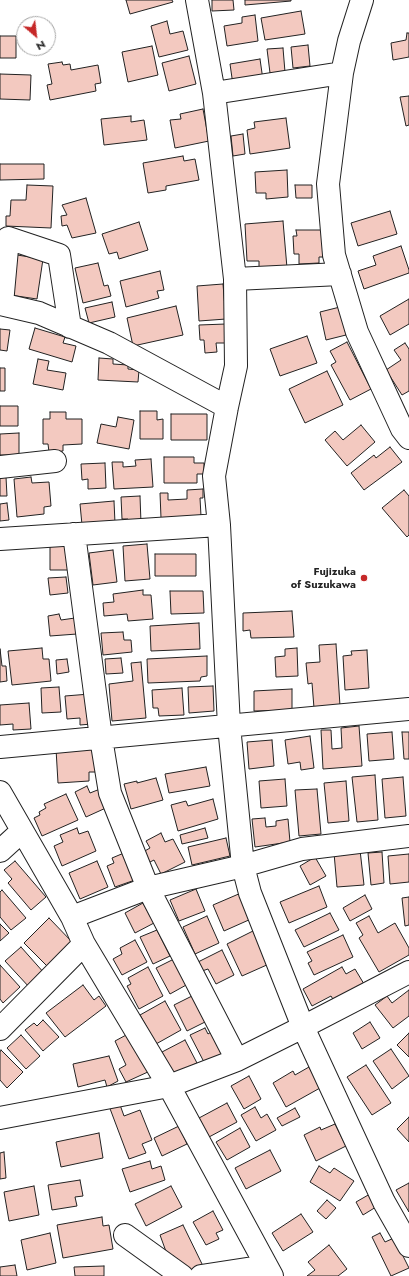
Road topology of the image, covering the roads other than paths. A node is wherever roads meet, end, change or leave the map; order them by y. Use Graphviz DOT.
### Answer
graph roads {
  1 [pos="197,0"];
  2 [pos="362,0"];
  3 [pos="342,73"];
  4 [pos="214,93"];
  5 [pos="340,274"];
  6 [pos="235,279"];
  7 [pos="1,304"];
  8 [pos="70,327"];
  9 [pos="227,407"];
  10 [pos="409,438"];
  11 [pos="55,461"];
  12 [pos="0,467"];
  13 [pos="219,525"];
  14 [pos="74,534"];
  15 [pos="0,539"];
  16 [pos="409,709"];
  17 [pos="229,726"];
  18 [pos="101,738"];
  19 [pos="0,747"];
  20 [pos="0,792"];
  21 [pos="22,831"];
  22 [pos="409,836"];
  23 [pos="0,851"];
  24 [pos="243,866"];
  25 [pos="148,888"];
  26 [pos="72,917"];
  27 [pos="84,944"];
  28 [pos="409,972"];
  29 [pos="303,1028"];
  30 [pos="0,1029"];
  31 [pos="237,1060"];
  32 [pos="170,1086"];
  33 [pos="0,1118"];
  34 [pos="125,1235"];
  35 [pos="409,1246"];
  36 [pos="269,1271"];
  37 [pos="182,1276"];
  38 [pos="200,1276"];
  1 -- 4 [label="street"];
  2 -- 3 [label="street"];
  3 -- 4 [label="street"];
  3 -- 5 [label="street"];
  4 -- 6 [label="street"];
  5 -- 6 [label="street"];
  5 -- 10 [label="street"];
  6 -- 9 [label="street"];
  7 -- 8 [label="street"];
  7 -- 8 [label="street"];
  8 -- 9 [label="street"];
  9 -- 13 [label="street"];
  11 -- 12 [label="street"];
  13 -- 14 [label="street"];
  13 -- 17 [label="street"];
  14 -- 15 [label="street"];
  14 -- 18 [label="street"];
  16 -- 17 [label="street"];
  17 -- 18 [label="street"];
  17 -- 24 [label="street"];
  18 -- 19 [label="street"];
  18 -- 25 [label="street"];
  20 -- 21 [label="street"];
  21 -- 23 [label="street"];
  21 -- 26 [label="street"];
  22 -- 24 [label="street"];
  24 -- 25 [label="street"];
  24 -- 29 [label="street"];
  25 -- 26 [label="street"];
  25 -- 31 [label="street"];
  26 -- 27 [label="street"];
  27 -- 30 [label="street"];
  27 -- 32 [label="street"];
  28 -- 29 [label="street"];
  29 -- 31 [label="street"];
  29 -- 35 [label="street"];
  31 -- 32 [label="street"];
  32 -- 33 [label="street"];
  32 -- 36 [label="street"];
  34 -- 37 [label="street"];
  36 -- 38 [label="street"];
}
